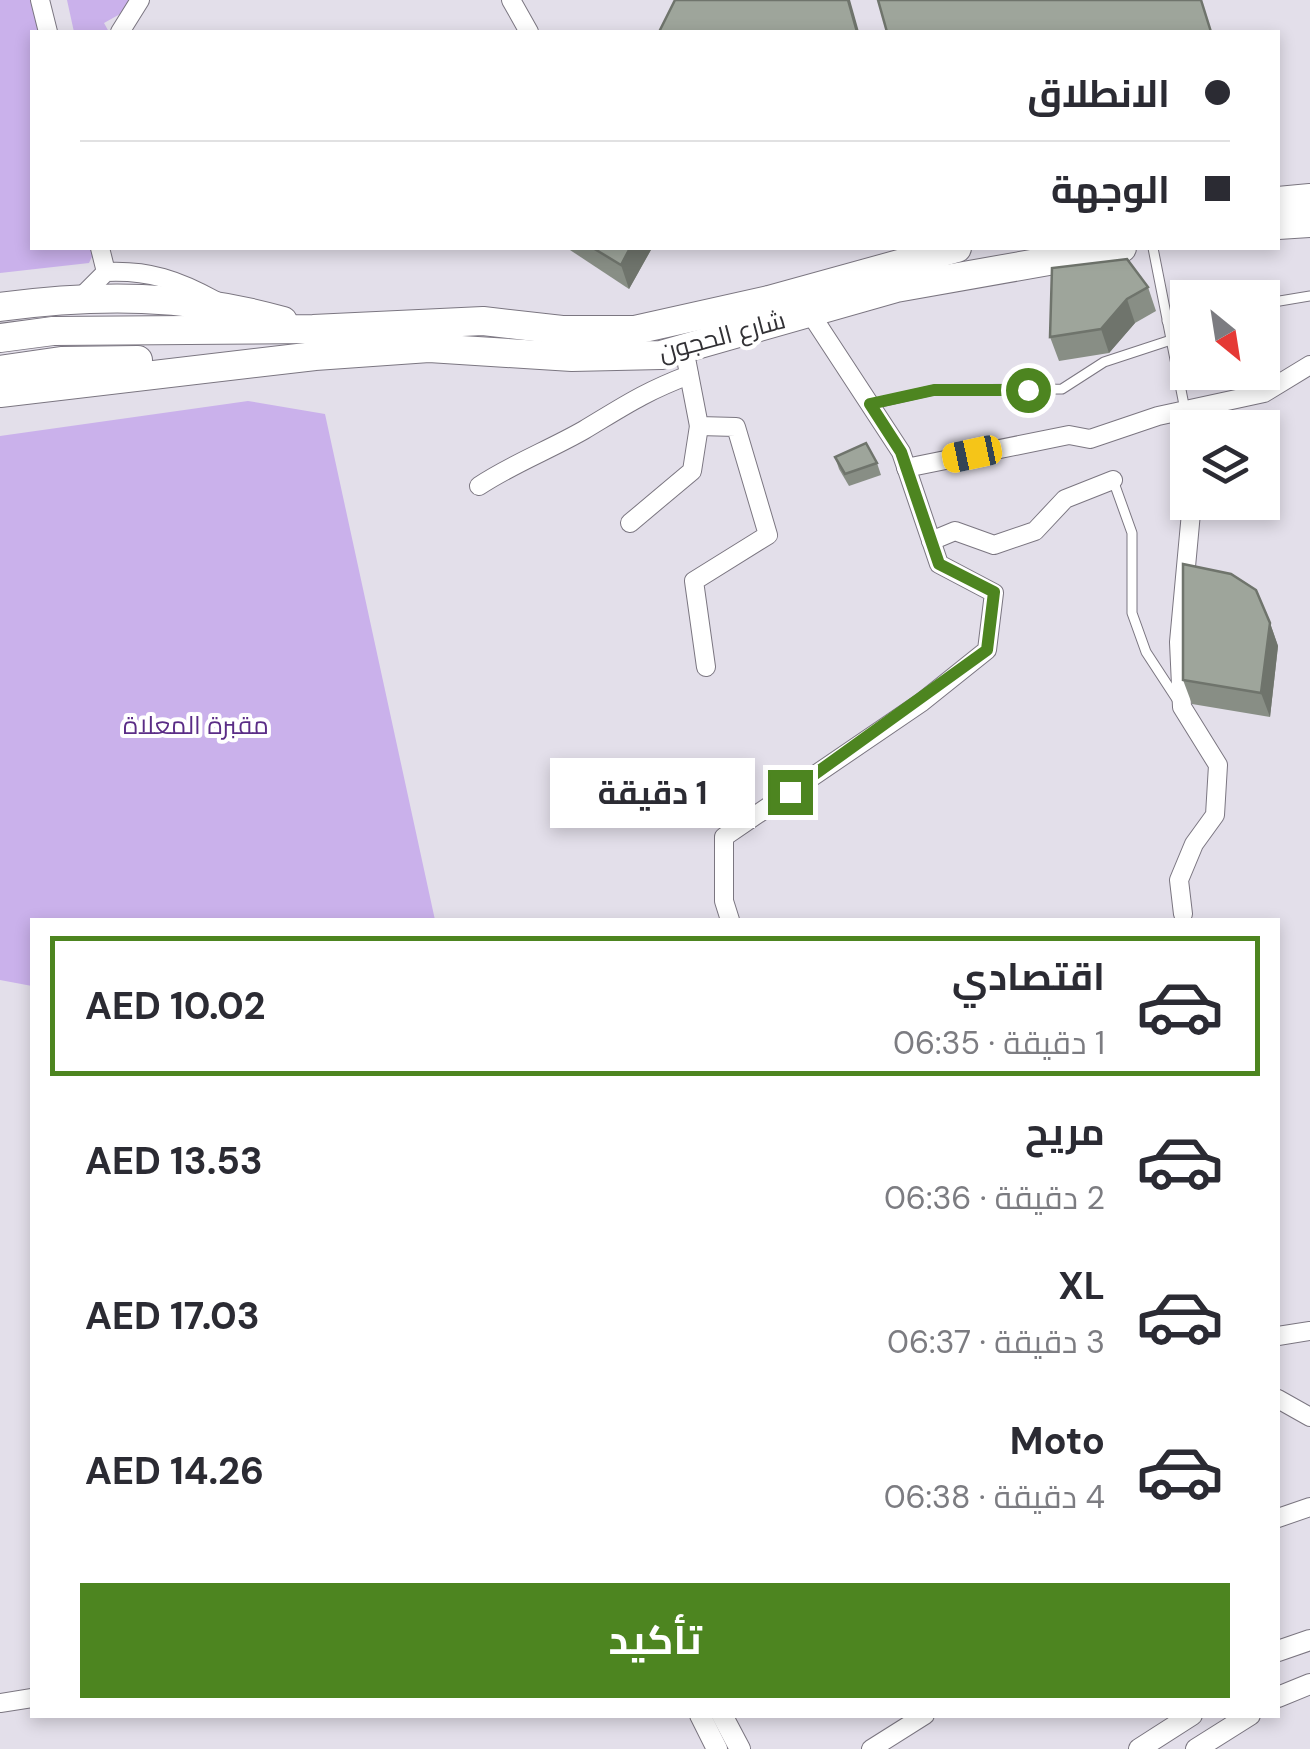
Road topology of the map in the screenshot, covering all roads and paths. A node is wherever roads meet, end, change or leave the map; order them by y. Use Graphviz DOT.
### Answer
graph roads {
  1 [pos="40,0"];
  2 [pos="140,0"];
  3 [pos="511,0"];
  4 [pos="48,30"];
  5 [pos="121,30"];
  6 [pos="528,30"];
  7 [pos="1310,198"];
  8 [pos="1280,201"];
  9 [pos="1310,224"];
  10 [pos="1280,226"];
  11 [pos="100,250"];
  12 [pos="950,250"];
  13 [pos="1111,250"];
  14 [pos="1153,250"];
  15 [pos="106,272"];
  16 [pos="82,296"];
  17 [pos="1310,296"];
  18 [pos="1280,301"];
  19 [pos="221,303"];
  20 [pos="0,307"];
  21 [pos="810,312"];
  22 [pos="1168,321"];
  23 [pos="1170,334"];
  24 [pos="0,338"];
  25 [pos="1170,340"];
  26 [pos="314,343"];
  27 [pos="687,362"];
  28 [pos="1310,365"];
  29 [pos="0,370"];
  30 [pos="0,393"];
  31 [pos="870,404"];
  32 [pos="1212,410"];
  33 [pos="1170,422"];
  34 [pos="698,426"];
  35 [pos="906,468"];
  36 [pos="1113,480"];
  37 [pos="478,486"];
  38 [pos="1190,520"];
  39 [pos="630,522"];
  40 [pos="931,541"];
  41 [pos="706,667"];
  42 [pos="1182,708"];
  43 [pos="1183,914"];
  44 [pos="729,918"];
  45 [pos="1310,1331"];
  46 [pos="1280,1336"];
  47 [pos="1280,1400"];
  48 [pos="1310,1417"];
  49 [pos="1310,1507"];
  50 [pos="1280,1517"];
  51 [pos="1310,1640"];
  52 [pos="1280,1650"];
  53 [pos="1310,1684"];
  54 [pos="1280,1697"];
  55 [pos="30,1698"];
  56 [pos="0,1703"];
  57 [pos="702,1718"];
  58 [pos="724,1718"];
  59 [pos="921,1718"];
  60 [pos="1187,1718"];
  61 [pos="1245,1718"];
  62 [pos="717,1749"];
  63 [pos="740,1749"];
  64 [pos="871,1749"];
  65 [pos="1139,1749"];
  66 [pos="1196,1749"];
  1 -- 4 [label="street"];
  2 -- 5 [label="street"];
  3 -- 6 [label="street"];
  7 -- 8 [label="main road"];
  9 -- 10 [label="main road"];
  11 -- 15 [label="street"];
  12 -- 26 [label="main road, شارع الحجون"];
  13 -- 21 [label="main road, شارع الحجون"];
  14 -- 22 [label="lane"];
  15 -- 16 [label="street"];
  15 -- 19 [label="street"];
  16 -- 19 [label="main road"];
  16 -- 20 [label="main road"];
  17 -- 18 [label="lane"];
  19 -- 26 [label="main road"];
  21 -- 27 [label="main road, شارع الحجون"];
  21 -- 31 [label="street"];
  22 -- 23 [label="lane"];
  24 -- 26 [label="main road"];
  25 -- 31 [label="lane"];
  26 -- 27 [label="main road, شارع الحجون"];
  26 -- 29 [label="main road"];
  26 -- 30 [label="main road"];
  27 -- 34 [label="street"];
  27 -- 37 [label="street"];
  28 -- 32 [label="street"];
  31 -- 35 [label="street"];
  33 -- 35 [label="street"];
  34 -- 39 [label="street"];
  34 -- 41 [label="street"];
  35 -- 40 [label="street"];
  36 -- 40 [label="street"];
  36 -- 42 [label="lane"];
  38 -- 42 [label="street"];
  40 -- 44 [label="street"];
  42 -- 43 [label="street"];
  45 -- 46 [label="street"];
  47 -- 48 [label="street"];
  49 -- 50 [label="street"];
  51 -- 52 [label="street"];
  53 -- 54 [label="street"];
  55 -- 56 [label="street"];
  57 -- 62 [label="street"];
  58 -- 63 [label="street"];
  59 -- 64 [label="street"];
  60 -- 65 [label="street"];
  61 -- 66 [label="street"];
}
